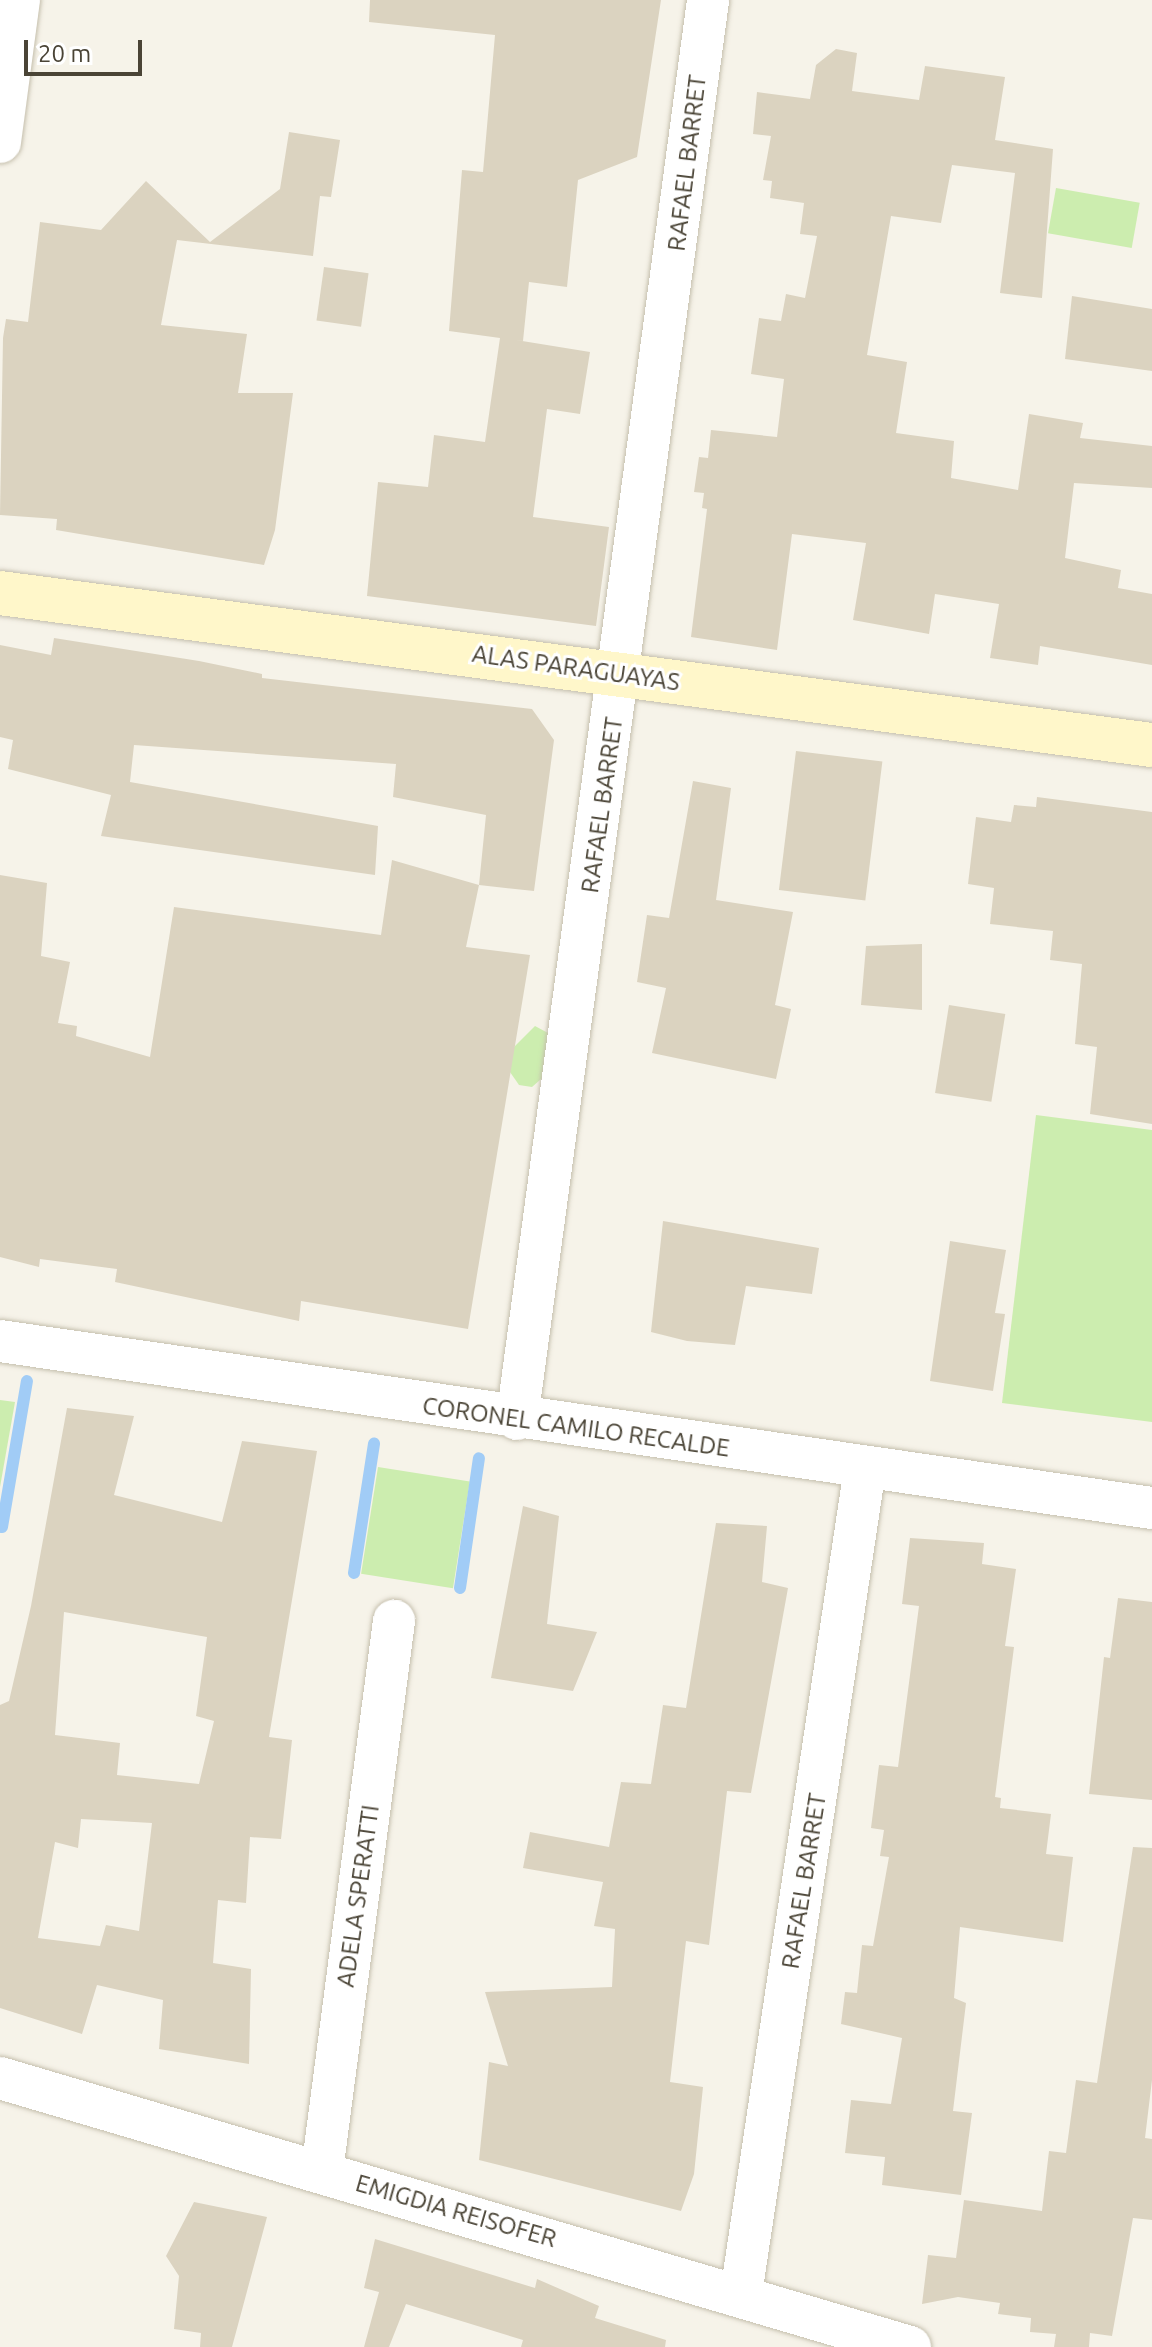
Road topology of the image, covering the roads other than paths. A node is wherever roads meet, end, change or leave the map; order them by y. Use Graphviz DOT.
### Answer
graph roads {
  1 [pos="19,0"];
  2 [pos="708,0"];
  3 [pos="0,142"];
  4 [pos="0,593"];
  5 [pos="620,674"];
  6 [pos="1152,745"];
  7 [pos="0,1341"];
  8 [pos="517,1419"];
  9 [pos="865,1468"];
  10 [pos="1152,1508"];
  11 [pos="394,1621"];
  12 [pos="0,2078"];
  13 [pos="322,2171"];
  14 [pos="741,2294"];
  15 [pos="897,2345"];
  1 -- 3 [label="street"];
  2 -- 5 [label="street, RAFAEL BARRET"];
  4 -- 5 [label="street, ALAS PARAGUAYAS"];
  5 -- 6 [label="street, ALAS PARAGUAYAS"];
  5 -- 8 [label="street, RAFAEL BARRET"];
  7 -- 8 [label="street, CORONEL CAMILO RECALDE"];
  8 -- 9 [label="street, CORONEL CAMILO RECALDE"];
  9 -- 10 [label="street, CORONEL CAMILO RECALDE"];
  9 -- 14 [label="street, RAFAEL BARRET"];
  11 -- 13 [label="street, ADELA SPERATTI"];
  12 -- 13 [label="street, EMIGDIA REISOFER"];
  13 -- 14 [label="street, EMIGDIA REISOFER"];
  14 -- 15 [label="street, EMIGDIA REISOFER"];
}
